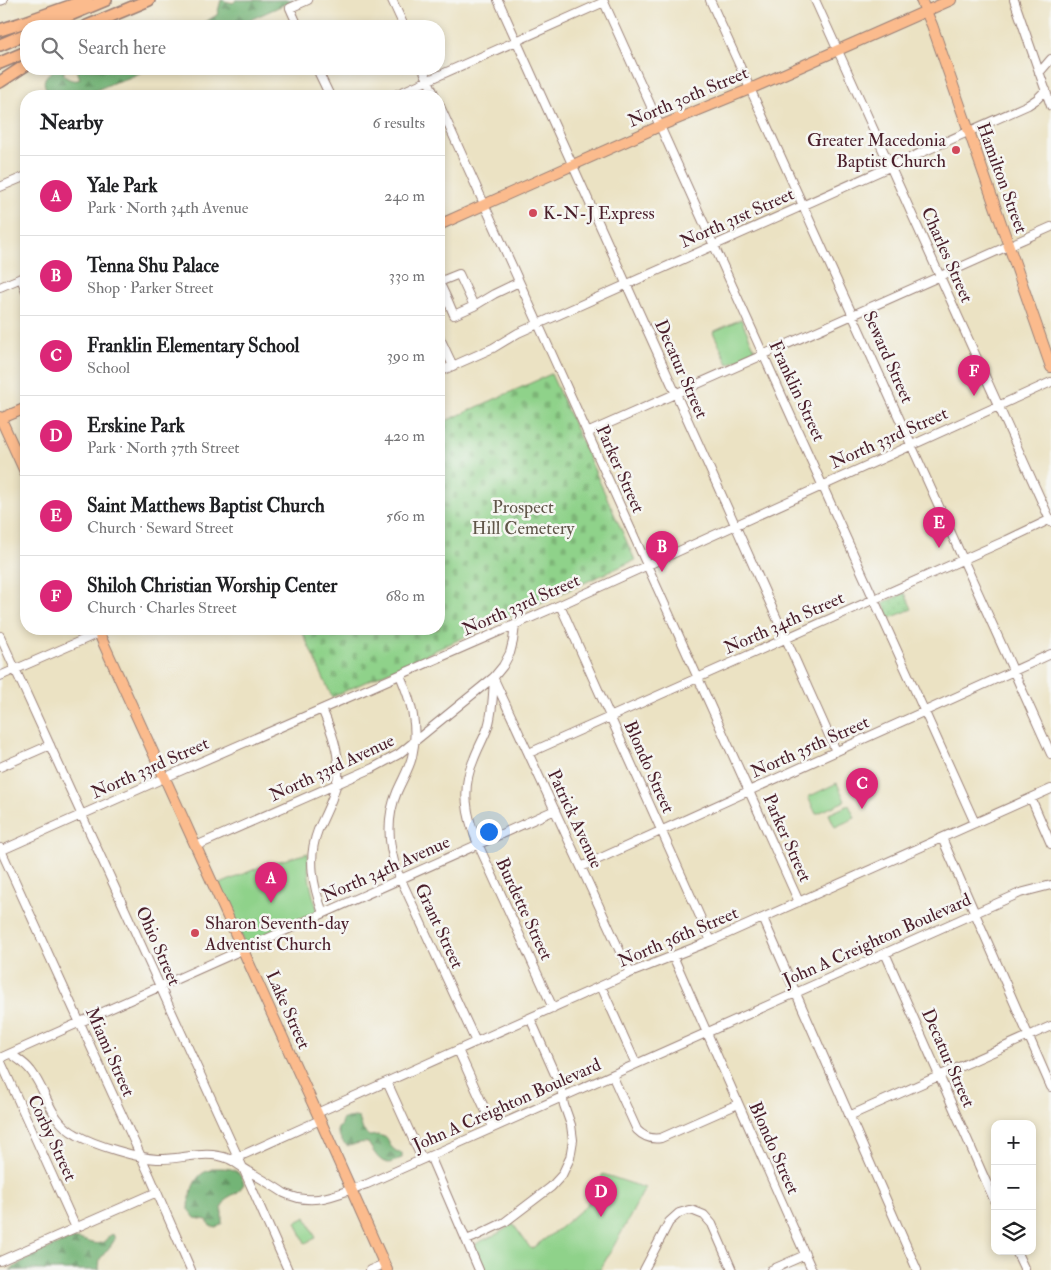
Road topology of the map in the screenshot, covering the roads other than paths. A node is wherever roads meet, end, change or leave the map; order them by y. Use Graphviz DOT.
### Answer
graph roads {
  1 [pos="87,0"];
  2 [pos="106,0"];
  3 [pos="149,0"];
  4 [pos="156,0"];
  5 [pos="308,0"];
  6 [pos="392,0"];
  7 [pos="498,0"];
  8 [pos="710,0"];
  9 [pos="815,0"];
  10 [pos="921,0"];
  11 [pos="950,0"];
  12 [pos="1014,0"];
  13 [pos="604,1"];
  14 [pos="926,11"];
  15 [pos="31,20"];
  16 [pos="58,20"];
  17 [pos="101,20"];
  18 [pos="114,20"];
  19 [pos="295,20"];
  20 [pos="401,20"];
  21 [pos="20,24"];
  22 [pos="0,30"];
  23 [pos="20,37"];
  24 [pos="516,42"];
  25 [pos="0,45"];
  26 [pos="838,50"];
  27 [pos="20,55"];
  28 [pos="1051,59"];
  29 [pos="0,63"];
  30 [pos="20,69"];
  31 [pos="445,73"];
  32 [pos="1040,73"];
  33 [pos="321,75"];
  34 [pos="426,75"];
  35 [pos="442,75"];
  36 [pos="428,81"];
  37 [pos="0,82"];
  38 [pos="750,89"];
  39 [pos="327,90"];
  40 [pos="407,90"];
  41 [pos="432,90"];
  42 [pos="1046,90"];
  43 [pos="1051,106"];
  44 [pos="445,117"];
  45 [pos="660,126"];
  46 [pos="969,132"];
  47 [pos="572,165"];
  48 [pos="890,167"];
  49 [pos="20,179"];
  50 [pos="0,187"];
  51 [pos="484,204"];
  52 [pos="803,206"];
  53 [pos="445,222"];
  54 [pos="1051,227"];
  55 [pos="714,245"];
  56 [pos="1009,246"];
  57 [pos="940,276"];
  58 [pos="20,278"];
  59 [pos="445,280"];
  60 [pos="519,282"];
  61 [pos="626,284"];
  62 [pos="0,288"];
  63 [pos="445,294"];
  64 [pos="448,301"];
  65 [pos="445,302"];
  66 [pos="474,306"];
  67 [pos="853,315"];
  68 [pos="538,324"];
  69 [pos="445,350"];
  70 [pos="764,355"];
  71 [pos="452,366"];
  72 [pos="1051,367"];
  73 [pos="445,369"];
  74 [pos="1051,382"];
  75 [pos="676,394"];
  76 [pos="999,406"];
  77 [pos="20,411"];
  78 [pos="0,419"];
  79 [pos="588,433"];
  80 [pos="911,445"];
  81 [pos="20,461"];
  82 [pos="823,485"];
  83 [pos="1051,520"];
  84 [pos="735,525"];
  85 [pos="963,560"];
  86 [pos="647,565"];
  87 [pos="874,599"];
  88 [pos="560,605"];
  89 [pos="515,625"];
  90 [pos="89,635"];
  91 [pos="100,635"];
  92 [pos="0,636"];
  93 [pos="786,638"];
  94 [pos="1051,654"];
  95 [pos="15,670"];
  96 [pos="1014,671"];
  97 [pos="400,674"];
  98 [pos="0,676"];
  99 [pos="494,677"];
  100 [pos="698,678"];
  101 [pos="322,708"];
  102 [pos="924,711"];
  103 [pos="610,717"];
  104 [pos="414,743"];
  105 [pos="50,745"];
  106 [pos="836,751"];
  107 [pos="529,753"];
  108 [pos="1051,754"];
  109 [pos="0,767"];
  110 [pos="165,778"];
  111 [pos="336,784"];
  112 [pos="1051,789"];
  113 [pos="749,790"];
  114 [pos="1031,798"];
  115 [pos="555,810"];
  116 [pos="82,814"];
  117 [pos="975,823"];
  118 [pos="661,830"];
  119 [pos="942,838"];
  120 [pos="478,844"];
  121 [pos="1051,844"];
  122 [pos="196,846"];
  123 [pos="0,850"];
  124 [pos="581,867"];
  125 [pos="401,878"];
  126 [pos="1051,885"];
  127 [pos="799,902"];
  128 [pos="324,913"];
  129 [pos="975,913"];
  130 [pos="763,918"];
  131 [pos="711,941"];
  132 [pos="243,949"];
  133 [pos="885,953"];
  134 [pos="673,956"];
  135 [pos="630,973"];
  136 [pos="601,986"];
  137 [pos="160,987"];
  138 [pos="796,992"];
  139 [pos="553,1008"];
  140 [pos="530,1018"];
  141 [pos="80,1022"];
  142 [pos="1051,1026"];
  143 [pos="707,1032"];
  144 [pos="1028,1036"];
  145 [pos="476,1042"];
  146 [pos="458,1050"];
  147 [pos="11,1054"];
  148 [pos="0,1059"];
  149 [pos="636,1064"];
  150 [pos="612,1074"];
  151 [pos="939,1076"];
  152 [pos="387,1082"];
  153 [pos="1051,1088"];
  154 [pos="562,1096"];
  155 [pos="738,1104"];
  156 [pos="319,1116"];
  157 [pos="850,1116"];
  158 [pos="493,1127"];
  159 [pos="140,1156"];
  160 [pos="430,1156"];
  161 [pos="233,1158"];
  162 [pos="422,1159"];
  163 [pos="243,1168"];
  164 [pos="351,1189"];
  165 [pos="157,1192"];
  166 [pos="991,1193"];
  167 [pos="76,1228"];
  168 [pos="466,1240"];
  169 [pos="805,1255"];
  170 [pos="1018,1255"];
  171 [pos="0,1261"];
  172 [pos="385,1267"];
  173 [pos="191,1270"];
  174 [pos="288,1270"];
  175 [pos="370,1270"];
  176 [pos="479,1270"];
  177 [pos="644,1270"];
  178 [pos="732,1270"];
  179 [pos="771,1270"];
  180 [pos="812,1270"];
  181 [pos="917,1270"];
  182 [pos="1024,1270"];
  1 -- 15 [label="highway"];
  2 -- 16 [label="highway"];
  3 -- 17 [label="highway"];
  4 -- 18 [label="highway"];
  5 -- 19 [label="street"];
  6 -- 20 [label="street"];
  7 -- 24 [label="street, Decatur Street"];
  8 -- 38 [label="street, Seward Street"];
  9 -- 26 [label="street, Charles Street"];
  10 -- 14 [label="main road, Hamilton Street"];
  11 -- 14 [label="main road, North 30th Street"];
  12 -- 32 [label="street"];
  13 -- 24 [label="street"];
  13 -- 45 [label="street, Franklin Street"];
  14 -- 26 [label="main road, North 30th Street"];
  14 -- 46 [label="main road, Hamilton Street"];
  21 -- 22 [label="highway"];
  23 -- 25 [label="highway"];
  24 -- 31 [label="street"];
  24 -- 47 [label="street, Decatur Street"];
  26 -- 38 [label="main road, North 30th Street"];
  26 -- 48 [label="street, Charles Street"];
  27 -- 29 [label="highway"];
  28 -- 32 [label="street"];
  30 -- 37 [label="highway"];
  32 -- 42 [label="street"];
  33 -- 39 [label="street"];
  34 -- 36 [label="street"];
  35 -- 36 [label="street"];
  36 -- 40 [label="street"];
  36 -- 41 [label="street"];
  38 -- 45 [label="main road, North 30th Street"];
  38 -- 52 [label="street, Seward Street"];
  42 -- 43 [label="street"];
  42 -- 46 [label="street, North 31st Street"];
  44 -- 51 [label="street, Parker Street"];
  45 -- 47 [label="main road, North 30th Street"];
  45 -- 55 [label="street, Franklin Street"];
  46 -- 48 [label="street, North 31st Street"];
  46 -- 56 [label="main road, Hamilton Street"];
  47 -- 51 [label="main road, North 30th Street"];
  47 -- 61 [label="street, Decatur Street"];
  48 -- 52 [label="street, North 31st Street"];
  48 -- 57 [label="street, Charles Street"];
  49 -- 50 [label="street"];
  51 -- 53 [label="main road, North 30th Street"];
  51 -- 60 [label="street, Parker Street"];
  52 -- 55 [label="street, North 31st Street"];
  52 -- 67 [label="street, Seward Street"];
  54 -- 56 [label="street"];
  55 -- 61 [label="street, North 31st Street"];
  55 -- 70 [label="street, Franklin Street"];
  56 -- 57 [label="street"];
  56 -- 72 [label="main road, Hamilton Street"];
  57 -- 67 [label="street"];
  57 -- 76 [label="street, Charles Street"];
  58 -- 62 [label="street"];
  59 -- 66 [label="street"];
  60 -- 66 [label="street"];
  60 -- 68 [label="street, Parker Street"];
  61 -- 68 [label="street, North 31st Street"];
  61 -- 75 [label="street, Decatur Street"];
  63 -- 64 [label="street"];
  64 -- 65 [label="street"];
  64 -- 66 [label="street"];
  67 -- 70 [label="street"];
  67 -- 80 [label="street, Seward Street"];
  68 -- 71 [label="street, North 31st Street"];
  68 -- 79 [label="street, Parker Street"];
  69 -- 71 [label="street"];
  70 -- 75 [label="street"];
  70 -- 82 [label="street, Franklin Street"];
  71 -- 73 [label="street, North 31st Street"];
  74 -- 76 [label="street, North 33rd Street"];
  75 -- 79 [label="street"];
  75 -- 84 [label="street, Decatur Street"];
  76 -- 80 [label="street, North 33rd Street"];
  76 -- 83 [label="street, Charles Street"];
  77 -- 78 [label="main road"];
  78 -- 81 [label="main road"];
  79 -- 86 [label="street, Parker Street"];
  80 -- 82 [label="street, North 33rd Street"];
  80 -- 85 [label="street, Seward Street"];
  82 -- 84 [label="street, North 33rd Street"];
  82 -- 87 [label="street, Franklin Street"];
  83 -- 85 [label="street, North 34th Street"];
  84 -- 86 [label="street, North 33rd Street"];
  84 -- 93 [label="street, Decatur Street"];
  85 -- 87 [label="street, North 34th Street"];
  85 -- 96 [label="street, Seward Street"];
  86 -- 88 [label="street, North 33rd Street"];
  86 -- 100 [label="street, Parker Street"];
  87 -- 93 [label="street, North 34th Street"];
  87 -- 102 [label="street, Franklin Street"];
  88 -- 89 [label="street, North 33rd Street"];
  88 -- 103 [label="street, Blondo Street"];
  89 -- 97 [label="street, North 33rd Street"];
  89 -- 99 [label="street, North 33rd Avenue"];
  90 -- 95 [label="street"];
  91 -- 110 [label="main road, Lake Street"];
  92 -- 95 [label="street, Ohio Street"];
  93 -- 100 [label="street, North 34th Street"];
  93 -- 106 [label="street, Decatur Street"];
  94 -- 96 [label="street, North 35th Street"];
  95 -- 98 [label="street"];
  95 -- 105 [label="street, Ohio Street"];
  96 -- 102 [label="street, North 35th Street"];
  96 -- 108 [label="street, Seward Street"];
  97 -- 101 [label="street, North 33rd Street"];
  97 -- 104 [label="street, Grant Street"];
  99 -- 104 [label="street, North 33rd Avenue"];
  99 -- 107 [label="street, Patrick Avenue"];
  99 -- 120 [label="street, Burdette Street"];
  100 -- 103 [label="street, North 34th Street"];
  100 -- 113 [label="street, Parker Street"];
  101 -- 110 [label="street, North 33rd Street"];
  101 -- 111 [label="street"];
  102 -- 106 [label="street, North 35th Street"];
  102 -- 117 [label="street, Franklin Street"];
  103 -- 107 [label="street, North 34th Street"];
  103 -- 118 [label="street, Blondo Street"];
  104 -- 111 [label="street, North 33rd Avenue"];
  104 -- 125 [label="street, Grant Street"];
  105 -- 109 [label="street"];
  105 -- 116 [label="street, Ohio Street"];
  106 -- 113 [label="street, North 35th Street"];
  107 -- 115 [label="street, Patrick Avenue"];
  110 -- 116 [label="street, North 33rd Street"];
  110 -- 122 [label="main road, Lake Street"];
  111 -- 122 [label="street, North 33rd Avenue"];
  111 -- 128 [label="street"];
  112 -- 114 [label="street, North 36th Street"];
  113 -- 118 [label="street, North 35th Street"];
  113 -- 127 [label="street, Parker Street"];
  114 -- 117 [label="street, North 36th Street"];
  114 -- 121 [label="street"];
  115 -- 120 [label="street, North 34th Avenue"];
  115 -- 124 [label="street, Patrick Avenue"];
  116 -- 123 [label="street, North 33rd Street"];
  116 -- 137 [label="street, Ohio Street"];
  117 -- 119 [label="street, North 36th Street"];
  118 -- 124 [label="street, North 35th Street"];
  118 -- 131 [label="street, Blondo Street"];
  119 -- 127 [label="street, North 36th Street"];
  119 -- 129 [label="street"];
  120 -- 125 [label="street, North 34th Avenue"];
  120 -- 139 [label="street, Burdette Street"];
  122 -- 132 [label="main road, Lake Street"];
  123 -- 141 [label="street, Miami Street"];
  124 -- 135 [label="street, Patrick Avenue"];
  125 -- 128 [label="street, North 34th Avenue"];
  125 -- 145 [label="street, Grant Street"];
  126 -- 129 [label="street, John A Creighton Boulevard"];
  127 -- 130 [label="street, North 36th Street"];
  128 -- 132 [label="street, North 34th Avenue"];
  129 -- 133 [label="street, John A Creighton Boulevard"];
  129 -- 144 [label="street"];
  130 -- 131 [label="street, North 36th Street"];
  130 -- 138 [label="street"];
  131 -- 134 [label="street, North 36th Street"];
  132 -- 137 [label="street, North 34th Avenue"];
  132 -- 156 [label="main road, Lake Street"];
  133 -- 138 [label="street, John A Creighton Boulevard"];
  133 -- 151 [label="street, Decatur Street"];
  134 -- 135 [label="street, North 36th Street"];
  134 -- 143 [label="street, Blondo Street"];
  135 -- 136 [label="street, North 36th Street"];
  136 -- 139 [label="street, North 36th Street"];
  136 -- 149 [label="street"];
  137 -- 141 [label="street, North 34th Avenue"];
  137 -- 161 [label="street, Ohio Street"];
  138 -- 143 [label="street, John A Creighton Boulevard"];
  138 -- 157 [label="street"];
  139 -- 140 [label="street, North 36th Street"];
  140 -- 145 [label="street, North 36th Street"];
  140 -- 154 [label="street"];
  141 -- 147 [label="street, North 34th Avenue"];
  141 -- 159 [label="street, Miami Street"];
  142 -- 144 [label="street"];
  143 -- 149 [label="street, John A Creighton Boulevard"];
  143 -- 155 [label="street, Blondo Street"];
  144 -- 151 [label="street"];
  144 -- 153 [label="street"];
  145 -- 146 [label="street, North 36th Street"];
  146 -- 152 [label="street, North 36th Street"];
  146 -- 158 [label="street"];
  147 -- 148 [label="street"];
  147 -- 159 [label="street"];
  148 -- 167 [label="street, Corby Street"];
  149 -- 150 [label="street, John A Creighton Boulevard"];
  150 -- 154 [label="street, John A Creighton Boulevard"];
  150 -- 155 [label="street"];
  151 -- 157 [label="street"];
  151 -- 166 [label="street, Decatur Street"];
  152 -- 156 [label="street, North 36th Street"];
  152 -- 162 [label="street"];
  154 -- 158 [label="street, John A Creighton Boulevard"];
  154 -- 168 [label="street"];
  155 -- 169 [label="street, Blondo Street"];
  156 -- 161 [label="street, North 36th Street"];
  156 -- 164 [label="main road, Lake Street"];
  157 -- 181 [label="street"];
  158 -- 160 [label="street, John A Creighton Boulevard"];
  159 -- 161 [label="street"];
  159 -- 165 [label="street, Miami Street"];
  160 -- 162 [label="street, John A Creighton Boulevard"];
  160 -- 168 [label="street"];
  161 -- 163 [label="street, Ohio Street"];
  162 -- 164 [label="street, John A Creighton Boulevard"];
  163 -- 164 [label="street, John A Creighton Boulevard"];
  163 -- 174 [label="street, Ohio Street"];
  164 -- 172 [label="main road, Lake Street"];
  165 -- 167 [label="street"];
  165 -- 173 [label="street, Miami Street"];
  167 -- 171 [label="street"];
  168 -- 176 [label="street"];
  169 -- 179 [label="street"];
  169 -- 180 [label="street, Blondo Street"];
  170 -- 182 [label="street"];
  172 -- 175 [label="street"];
  177 -- 178 [label="street"];
}
